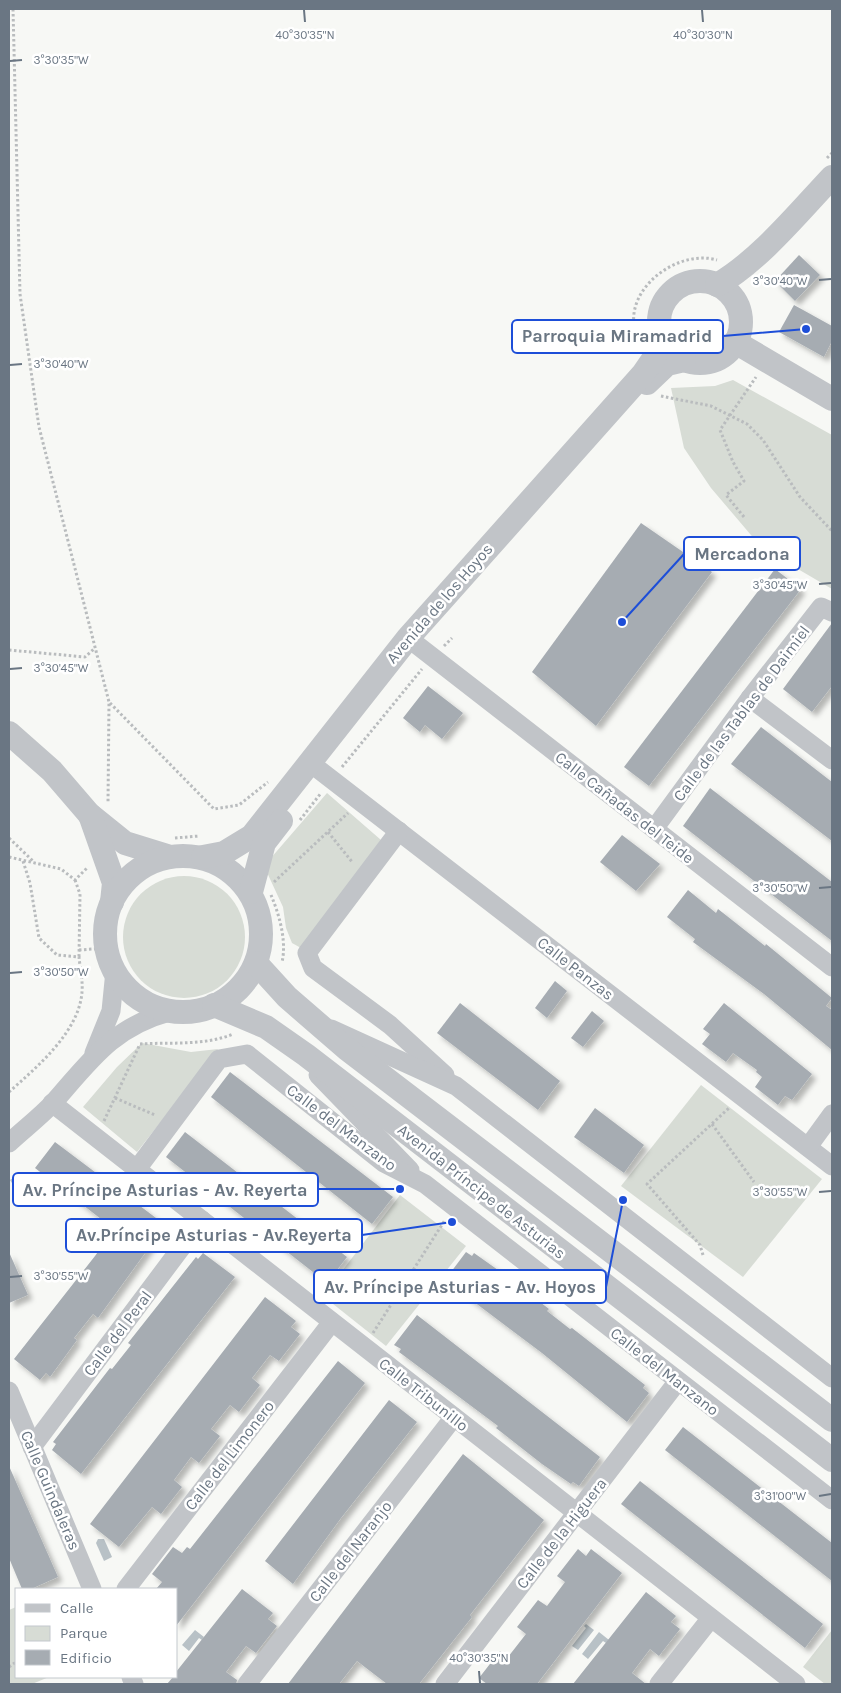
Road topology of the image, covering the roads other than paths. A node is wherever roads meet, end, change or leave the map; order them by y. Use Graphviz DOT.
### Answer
graph roads {
  1 [pos="832,177"];
  2 [pos="832,196"];
  3 [pos="717,285"];
  4 [pos="735,302"];
  5 [pos="660,332"];
  6 [pos="735,342"];
  7 [pos="684,360"];
  8 [pos="832,399"];
  9 [pos="832,612"];
  10 [pos="413,642"];
  11 [pos="750,698"];
  12 [pos="9,733"];
  13 [pos="832,760"];
  14 [pos="314,766"];
  15 [pos="654,829"];
  16 [pos="399,831"];
  17 [pos="108,842"];
  18 [pos="167,856"];
  19 [pos="203,857"];
  20 [pos="251,892"];
  21 [pos="112,902"];
  22 [pos="256,963"];
  23 [pos="832,967"];
  24 [pos="115,971"];
  25 [pos="214,1005"];
  26 [pos="169,1012"];
  27 [pos="318,1023"];
  28 [pos="274,1033"];
  29 [pos="93,1056"];
  30 [pos="456,1086"];
  31 [pos="52,1103"];
  32 [pos="832,1114"];
  33 [pos="9,1143"];
  34 [pos="808,1147"];
  35 [pos="832,1166"];
  36 [pos="137,1170"];
  37 [pos="425,1184"];
  38 [pos="202,1220"];
  39 [pos="332,1322"];
  40 [pos="832,1378"];
  41 [pos="678,1381"];
  42 [pos="9,1391"];
  43 [pos="454,1417"];
  44 [pos="832,1420"];
  45 [pos="32,1447"];
  46 [pos="832,1460"];
  47 [pos="832,1500"];
  48 [pos="577,1513"];
  49 [pos="92,1588"];
  50 [pos="127,1588"];
  51 [pos="711,1618"];
  52 [pos="247,1684"];
  53 [pos="445,1684"];
  54 [pos="658,1684"];
  55 [pos="796,1684"];
  1 -- 3 [label="street"];
  2 -- 4 [label="street"];
  3 -- 4 [label="street"];
  3 -- 5 [label="street"];
  4 -- 6 [label="street"];
  5 -- 7 [label="street"];
  5 -- 10 [label="street, Avenida de los Hoyos"];
  6 -- 7 [label="street"];
  6 -- 8 [label="street"];
  7 -- 10 [label="street, Avenida de los Hoyos"];
  9 -- 11 [label="street, Calle de las Tablas de Daimiel"];
  10 -- 14 [label="street, Avenida de los Hoyos"];
  10 -- 15 [label="street, Calle Cañadas del Teide"];
  11 -- 13 [label="street"];
  11 -- 15 [label="street, Calle de las Tablas de Daimiel"];
  12 -- 17 [label="street"];
  14 -- 16 [label="street, Calle Panzas"];
  14 -- 19 [label="street, Avenida de los Hoyos"];
  14 -- 20 [label="street, Avenida de los Hoyos"];
  15 -- 23 [label="street, Calle Cañadas del Teide"];
  16 -- 30 [label="street, Avenida Príncipe de Asturias"];
  16 -- 34 [label="street, Calle Panzas"];
  17 -- 18 [label="street"];
  17 -- 21 [label="street"];
  18 -- 19 [label="street"];
  18 -- 21 [label="street"];
  19 -- 20 [label="street"];
  20 -- 22 [label="street"];
  21 -- 24 [label="street"];
  22 -- 25 [label="street"];
  22 -- 27 [label="street, Avenida Príncipe de Asturias"];
  24 -- 26 [label="street"];
  24 -- 29 [label="street"];
  25 -- 26 [label="street"];
  25 -- 28 [label="street, Avenida Príncipe de Asturias"];
  26 -- 29 [label="street"];
  27 -- 30 [label="street, Avenida Príncipe de Asturias"];
  27 -- 44 [label="street, Avenida Príncipe de Asturias"];
  28 -- 37 [label="street, Avenida Príncipe de Asturias"];
  28 -- 46 [label="street, Avenida Príncipe de Asturias"];
  29 -- 31 [label="street"];
  30 -- 40 [label="street, Avenida Príncipe de Asturias"];
  31 -- 33 [label="street"];
  31 -- 36 [label="street, Calle Tribunillo"];
  32 -- 34 [label="street"];
  34 -- 35 [label="street, Calle Panzas"];
  36 -- 37 [label="street, Calle del Manzano"];
  36 -- 38 [label="street, Calle Tribunillo"];
  37 -- 41 [label="street, Calle del Manzano"];
  38 -- 39 [label="street, Calle Tribunillo"];
  38 -- 45 [label="street, Calle del Peral"];
  39 -- 43 [label="street, Calle Tribunillo"];
  39 -- 50 [label="street, Calle del Limonero"];
  41 -- 47 [label="street, Calle del Manzano"];
  41 -- 48 [label="street, Calle de la Higuera"];
  42 -- 45 [label="street, Calle Guindaleras"];
  43 -- 48 [label="street, Calle Tribunillo"];
  43 -- 52 [label="street, Calle del Naranjo"];
  45 -- 49 [label="street, Calle Guindaleras"];
  48 -- 51 [label="street, Calle Tribunillo"];
  48 -- 53 [label="street, Calle de la Higuera"];
  51 -- 54 [label="street"];
  51 -- 55 [label="street, Calle Tribunillo"];
}
